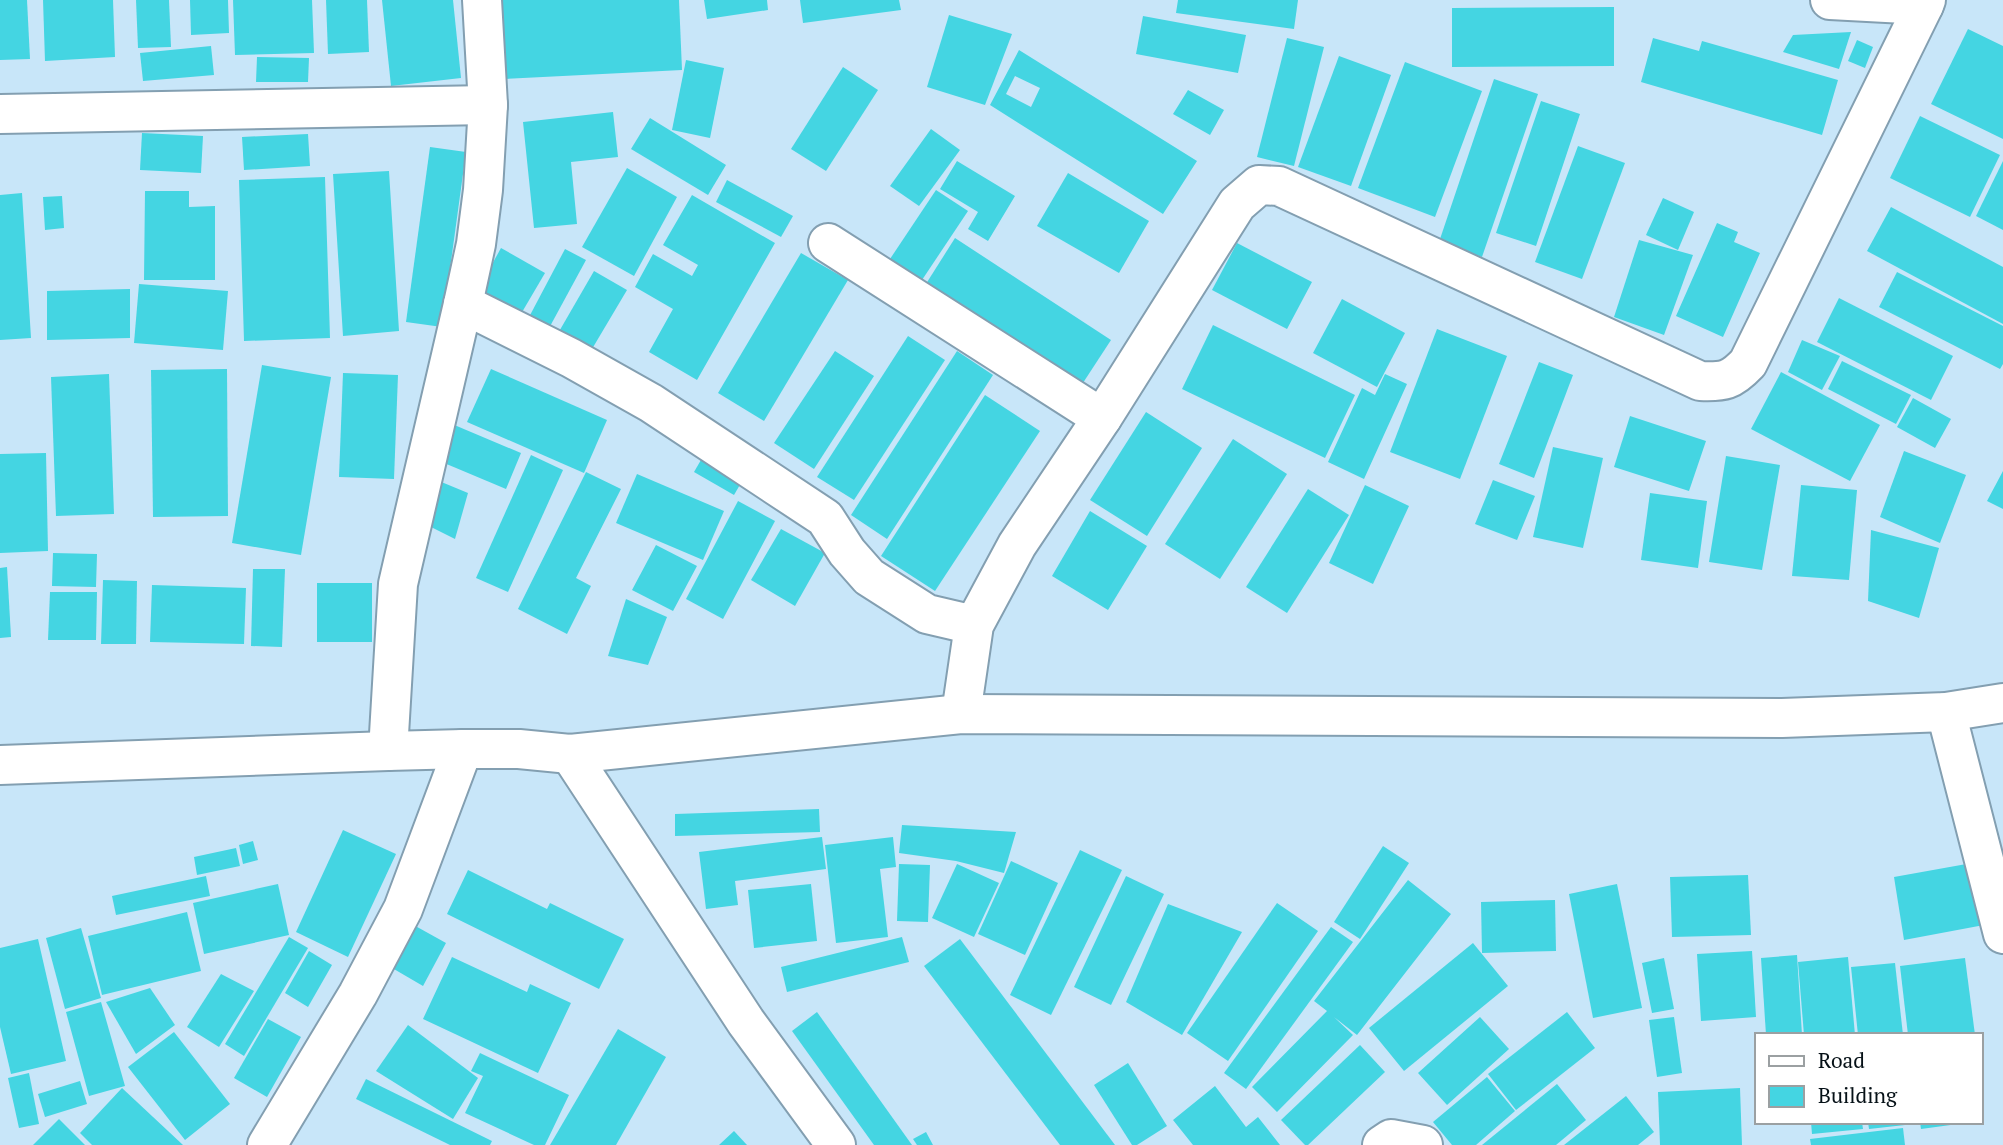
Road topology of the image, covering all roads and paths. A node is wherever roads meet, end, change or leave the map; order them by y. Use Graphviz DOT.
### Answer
graph roads {
  1 [pos="482,0"];
  2 [pos="1830,0"];
  3 [pos="1925,3"];
  4 [pos="488,105"];
  5 [pos="0,114"];
  6 [pos="828,243"];
  7 [pos="463,304"];
  8 [pos="1102,418"];
  9 [pos="974,625"];
  10 [pos="2003,703"];
  11 [pos="1946,712"];
  12 [pos="961,714"];
  13 [pos="463,749"];
  14 [pos="388,751"];
  15 [pos="570,754"];
  16 [pos="0,765"];
  17 [pos="2003,934"];
  18 [pos="267,1145"];
  19 [pos="836,1145"];
  20 [pos="1382,1145"];
  21 [pos="1423,1145"];
  1 -- 4 [label="street"];
  2 -- 3 [label="street"];
  3 -- 8 [label="street"];
  4 -- 5 [label="street"];
  4 -- 7 [label="street"];
  6 -- 8 [label="street"];
  7 -- 9 [label="street"];
  7 -- 14 [label="street"];
  8 -- 9 [label="street"];
  9 -- 12 [label="street"];
  10 -- 11 [label="street"];
  11 -- 12 [label="street"];
  11 -- 17 [label="street"];
  12 -- 15 [label="street"];
  13 -- 14 [label="street"];
  13 -- 15 [label="street"];
  13 -- 18 [label="street"];
  14 -- 16 [label="street"];
  15 -- 19 [label="street"];
  20 -- 21 [label="street"];
}
